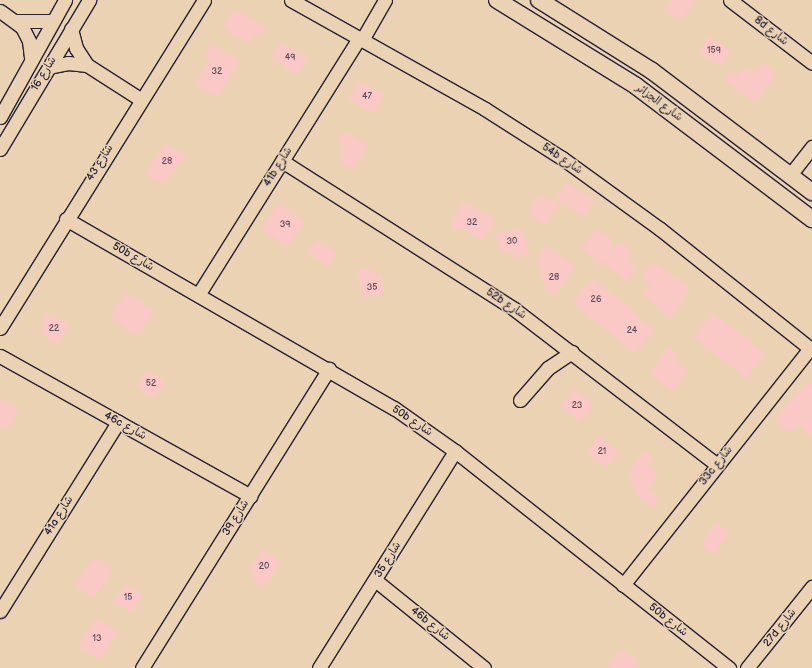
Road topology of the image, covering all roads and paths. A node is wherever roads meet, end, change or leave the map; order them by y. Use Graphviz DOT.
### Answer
graph roads {
  1 [pos="65,0"];
  2 [pos="89,0"];
  3 [pos="204,0"];
  4 [pos="291,0"];
  5 [pos="385,0"];
  6 [pos="497,0"];
  7 [pos="539,0"];
  8 [pos="734,1"];
  9 [pos="0,11"];
  10 [pos="16,21"];
  11 [pos="52,21"];
  12 [pos="71,29"];
  13 [pos="360,39"];
  14 [pos="31,57"];
  15 [pos="812,63"];
  16 [pos="87,64"];
  17 [pos="49,67"];
  18 [pos="140,99"];
  19 [pos="0,117"];
  20 [pos="812,147"];
  21 [pos="0,149"];
  22 [pos="282,161"];
  23 [pos="790,175"];
  24 [pos="812,192"];
  25 [pos="66,219"];
  26 [pos="812,219"];
  27 [pos="198,295"];
  28 [pos="0,328"];
  29 [pos="559,342"];
  30 [pos="811,349"];
  31 [pos="572,352"];
  32 [pos="0,356"];
  33 [pos="548,368"];
  34 [pos="329,369"];
  35 [pos="520,400"];
  36 [pos="118,422"];
  37 [pos="455,451"];
  38 [pos="717,465"];
  39 [pos="250,496"];
  40 [pos="375,580"];
  41 [pos="622,585"];
  42 [pos="812,587"];
  43 [pos="0,611"];
  44 [pos="322,667"];
  45 [pos="142,668"];
  46 [pos="484,668"];
  47 [pos="729,668"];
  48 [pos="747,668"];
  1 -- 11 [label="street, شارع 16"];
  2 -- 12 [label="street, شارع 16"];
  3 -- 18 [label="street, شارع 43"];
  4 -- 13 [label="street, 54b شارع"];
  5 -- 13 [label="street, 41b شارع"];
  6 -- 26 [label="main road, شارع الجزائر"];
  7 -- 23 [label="main road, شارع الجزائر"];
  8 -- 15 [label="street, 8d شارع"];
  9 -- 10 [label="street"];
  10 -- 11 [label="street"];
  10 -- 14 [label="street"];
  11 -- 14 [label="street, شارع 16"];
  12 -- 16 [label="street"];
  12 -- 17 [label="street, شارع 16"];
  13 -- 22 [label="street, 41b شارع"];
  13 -- 30 [label="street, 54b شارع"];
  14 -- 19 [label="street, شارع 16"];
  16 -- 17 [label="street"];
  16 -- 18 [label="street"];
  17 -- 21 [label="street, شارع 16"];
  18 -- 25 [label="street, شارع 43"];
  20 -- 23 [label="street"];
  22 -- 27 [label="street, 41b شارع"];
  22 -- 29 [label="street, 52b شارع"];
  23 -- 24 [label="main road, شارع الجزائر"];
  25 -- 27 [label="street, 50b شارع"];
  25 -- 28 [label="street, شارع 43"];
  27 -- 34 [label="street, 50b شارع"];
  29 -- 31 [label="street, 52b شارع"];
  29 -- 33 [label="street"];
  30 -- 38 [label="street, 33c شارع"];
  31 -- 33 [label="street"];
  31 -- 38 [label="street, 52b شارع"];
  32 -- 36 [label="street, 46c شارع"];
  33 -- 35 [label="street"];
  34 -- 37 [label="street, 50b شارع"];
  34 -- 39 [label="street, شارع 39"];
  36 -- 39 [label="street, 46c شارع"];
  36 -- 43 [label="street, 41a شارع"];
  37 -- 40 [label="street, شارع 35"];
  37 -- 41 [label="street, 50b شارع"];
  38 -- 41 [label="street, 33c شارع"];
  39 -- 45 [label="street, شارع 39"];
  40 -- 44 [label="street, شارع 35"];
  40 -- 46 [label="street, 46b شارع"];
  41 -- 47 [label="street, 50b شارع"];
  42 -- 48 [label="street, 27d شارع"];
}
